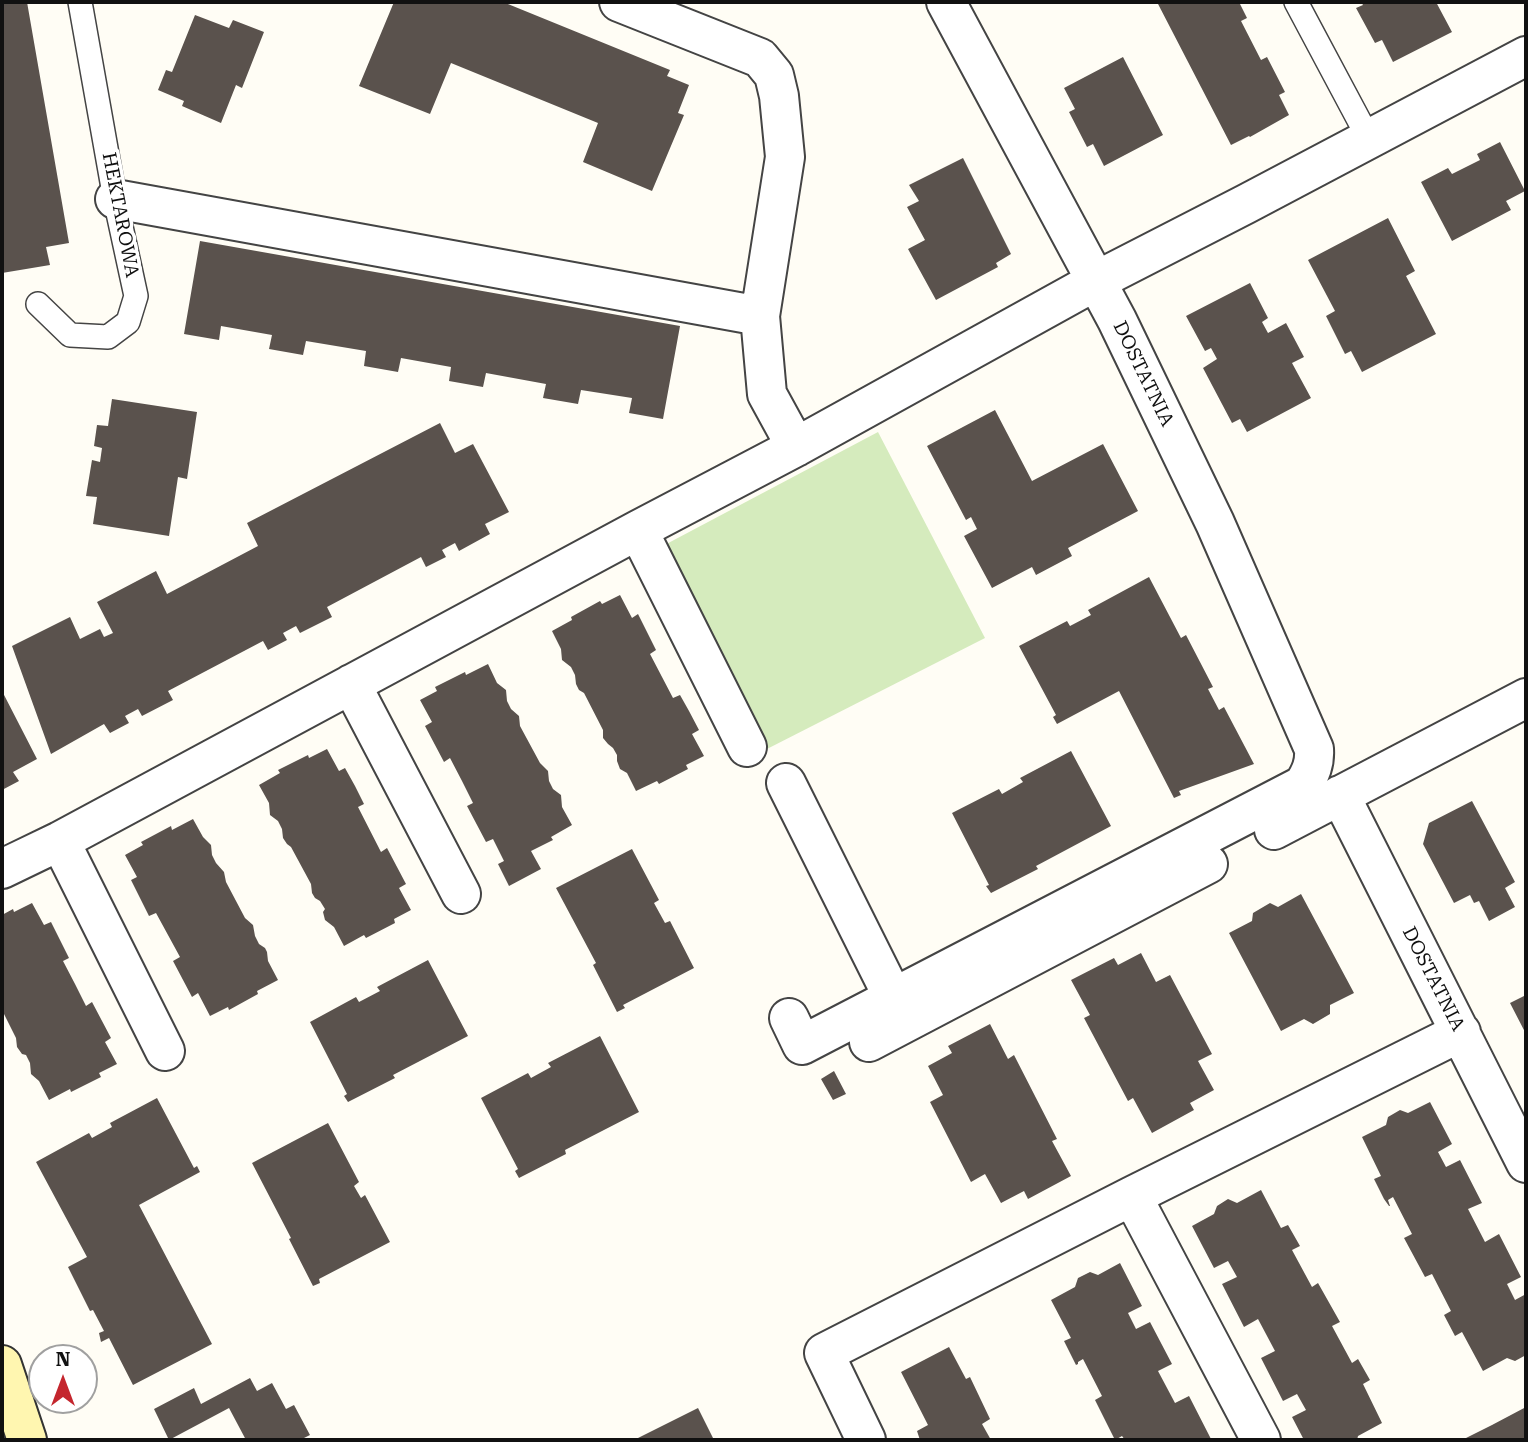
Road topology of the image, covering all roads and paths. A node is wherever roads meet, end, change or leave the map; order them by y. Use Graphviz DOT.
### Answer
graph roads {
  1 [pos="80,2"];
  2 [pos="619,2"];
  3 [pos="946,2"];
  4 [pos="1296,2"];
  5 [pos="1526,56"];
  6 [pos="1369,139"];
  7 [pos="115,199"];
  8 [pos="1096,281"];
  9 [pos="38,304"];
  10 [pos="760,316"];
  11 [pos="796,447"];
  12 [pos="638,530"];
  13 [pos="351,684"];
  14 [pos="1526,698"];
  15 [pos="747,747"];
  16 [pos="786,783"];
  17 [pos="1340,795"];
  18 [pos="60,841"];
  19 [pos="2,869"];
  20 [pos="461,894"];
  21 [pos="893,997"];
  22 [pos="789,1018"];
  23 [pos="1461,1032"];
  24 [pos="869,1042"];
  25 [pos="165,1051"];
  26 [pos="1526,1163"];
  27 [pos="1132,1196"];
  28 [pos="2,1364"];
  29 [pos="27,1440"];
  30 [pos="866,1440"];
  31 [pos="1261,1440"];
  1 -- 7 [label="lane, HEKTAROWA"];
  2 -- 10 [label="street"];
  3 -- 8 [label="street, DOSTATNIA"];
  4 -- 6 [label="lane"];
  5 -- 6 [label="street"];
  6 -- 8 [label="street"];
  7 -- 9 [label="lane, HEKTAROWA"];
  7 -- 10 [label="street"];
  8 -- 11 [label="street"];
  8 -- 21 [label="street, DOSTATNIA"];
  10 -- 11 [label="street"];
  11 -- 12 [label="street"];
  12 -- 13 [label="street"];
  12 -- 15 [label="street"];
  13 -- 18 [label="street"];
  13 -- 20 [label="street"];
  14 -- 17 [label="street"];
  16 -- 21 [label="street"];
  17 -- 23 [label="street, DOSTATNIA"];
  17 -- 24 [label="street"];
  18 -- 19 [label="street"];
  18 -- 25 [label="street"];
  21 -- 22 [label="street"];
  23 -- 26 [label="street, DOSTATNIA"];
  23 -- 27 [label="street"];
  27 -- 30 [label="street"];
  27 -- 31 [label="street"];
  28 -- 29 [label="street"];
}
